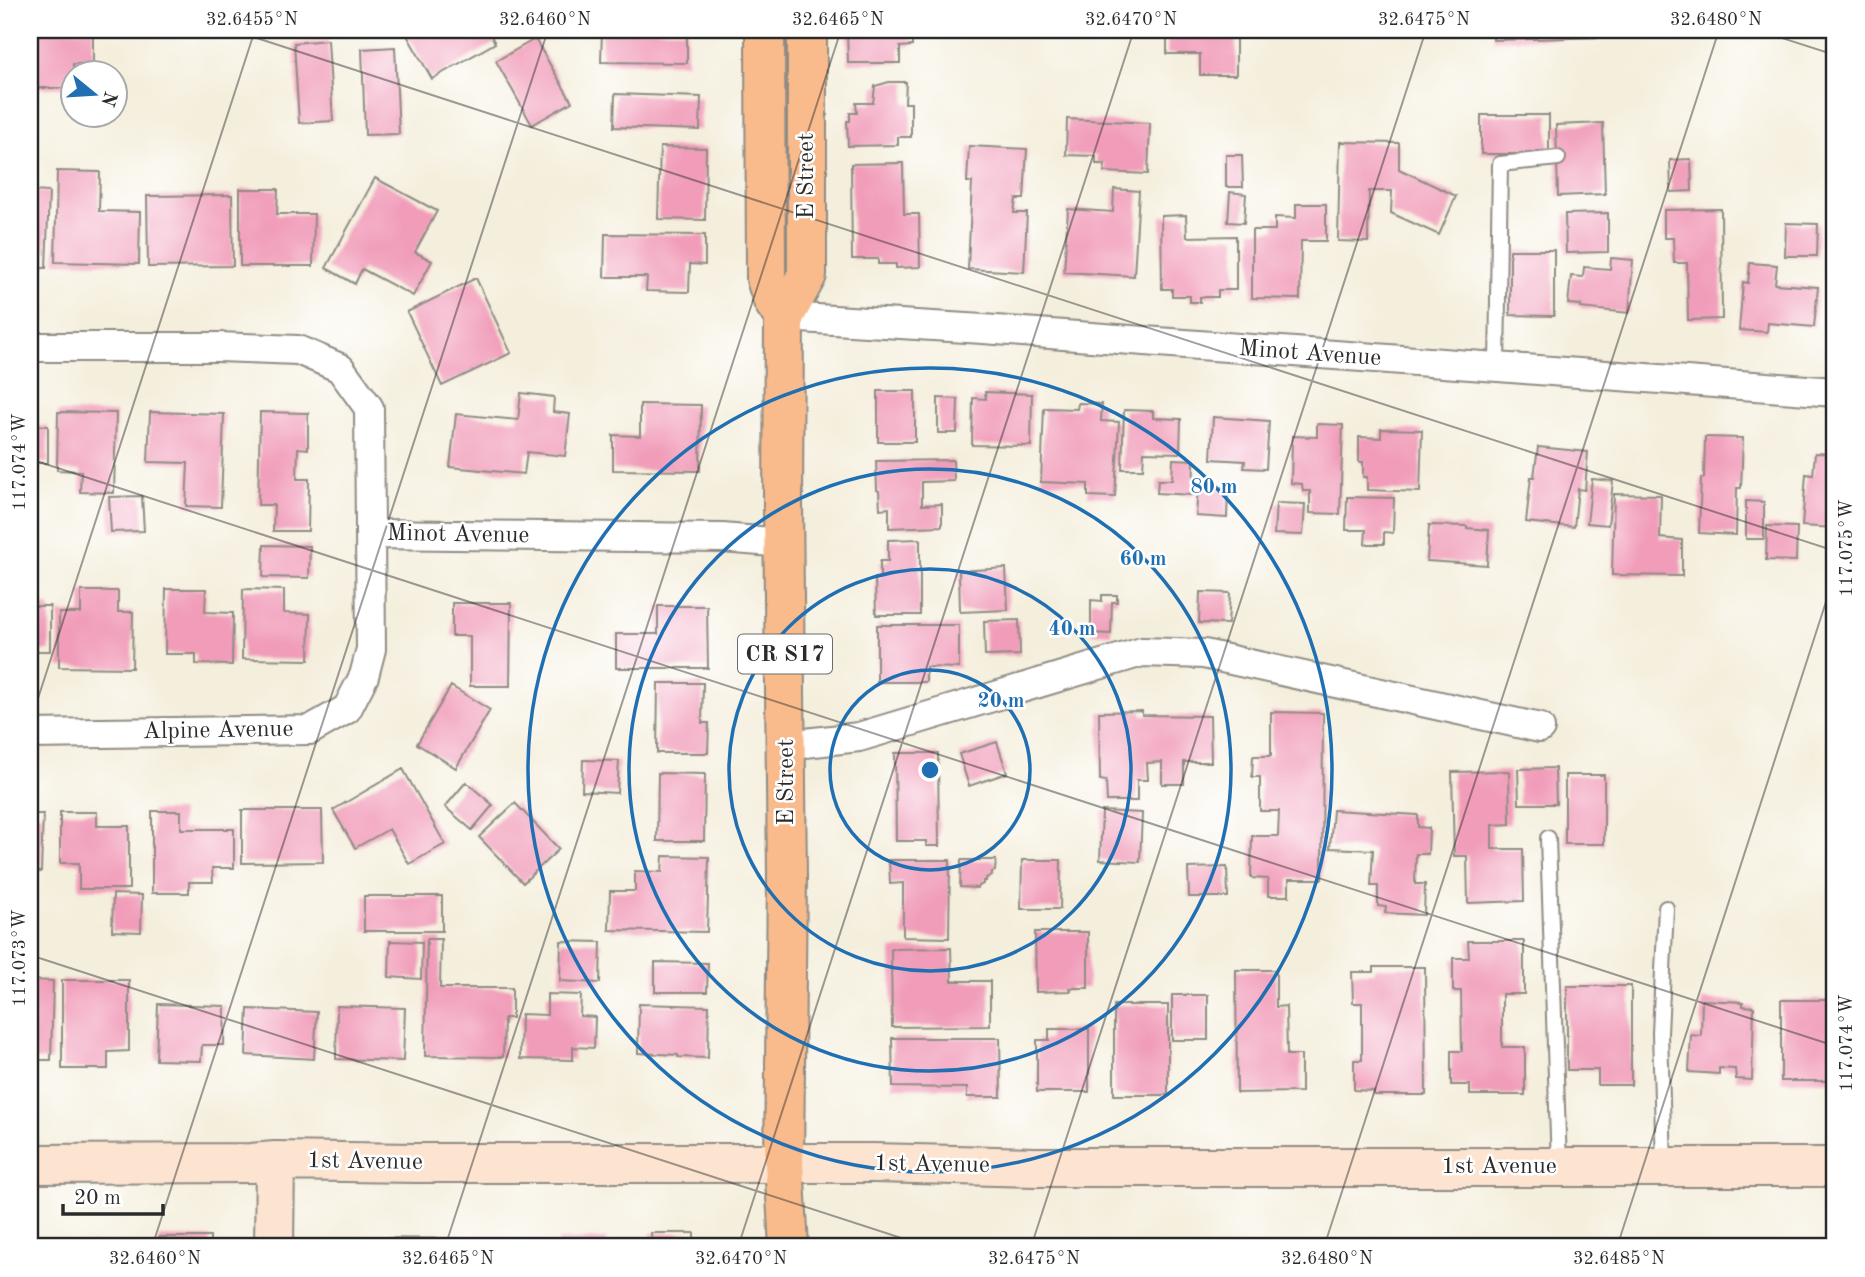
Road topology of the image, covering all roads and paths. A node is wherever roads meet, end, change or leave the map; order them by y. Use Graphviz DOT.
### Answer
graph roads {
  1 [pos="765,30"];
  2 [pos="807,30"];
  3 [pos="1558,158"];
  4 [pos="784,317"];
  5 [pos="30,347"];
  6 [pos="1497,368"];
  7 [pos="1835,392"];
  8 [pos="370,534"];
  9 [pos="784,543"];
  10 [pos="1540,728"];
  11 [pos="30,734"];
  12 [pos="787,745"];
  13 [pos="1548,838"];
  14 [pos="1666,908"];
  15 [pos="275,1161"];
  16 [pos="784,1163"];
  17 [pos="30,1164"];
  18 [pos="1559,1167"];
  19 [pos="1664,1167"];
  20 [pos="1835,1167"];
  21 [pos="274,1247"];
  22 [pos="789,1247"];
  1 -- 4 [label="main road, E Street / CR S17"];
  2 -- 4 [label="main road, E Street / CR S17"];
  3 -- 6 [label="lane"];
  4 -- 6 [label="street, Minot Avenue"];
  4 -- 9 [label="main road, E Street / CR S17"];
  5 -- 8 [label="street, Minot Avenue"];
  6 -- 7 [label="street, Minot Avenue"];
  8 -- 9 [label="street, Minot Avenue"];
  8 -- 11 [label="street, Alpine Avenue"];
  9 -- 12 [label="main road, E Street / CR S17"];
  10 -- 12 [label="street"];
  12 -- 16 [label="main road, E Street / CR S17"];
  13 -- 18 [label="lane"];
  14 -- 19 [label="lane"];
  15 -- 16 [label="street, 1st Avenue"];
  15 -- 17 [label="street, 1st Avenue"];
  15 -- 21 [label="street"];
  16 -- 18 [label="street, 1st Avenue"];
  16 -- 22 [label="main road, E Street / CR S17"];
  18 -- 19 [label="street, 1st Avenue"];
  19 -- 20 [label="street, 1st Avenue"];
}
